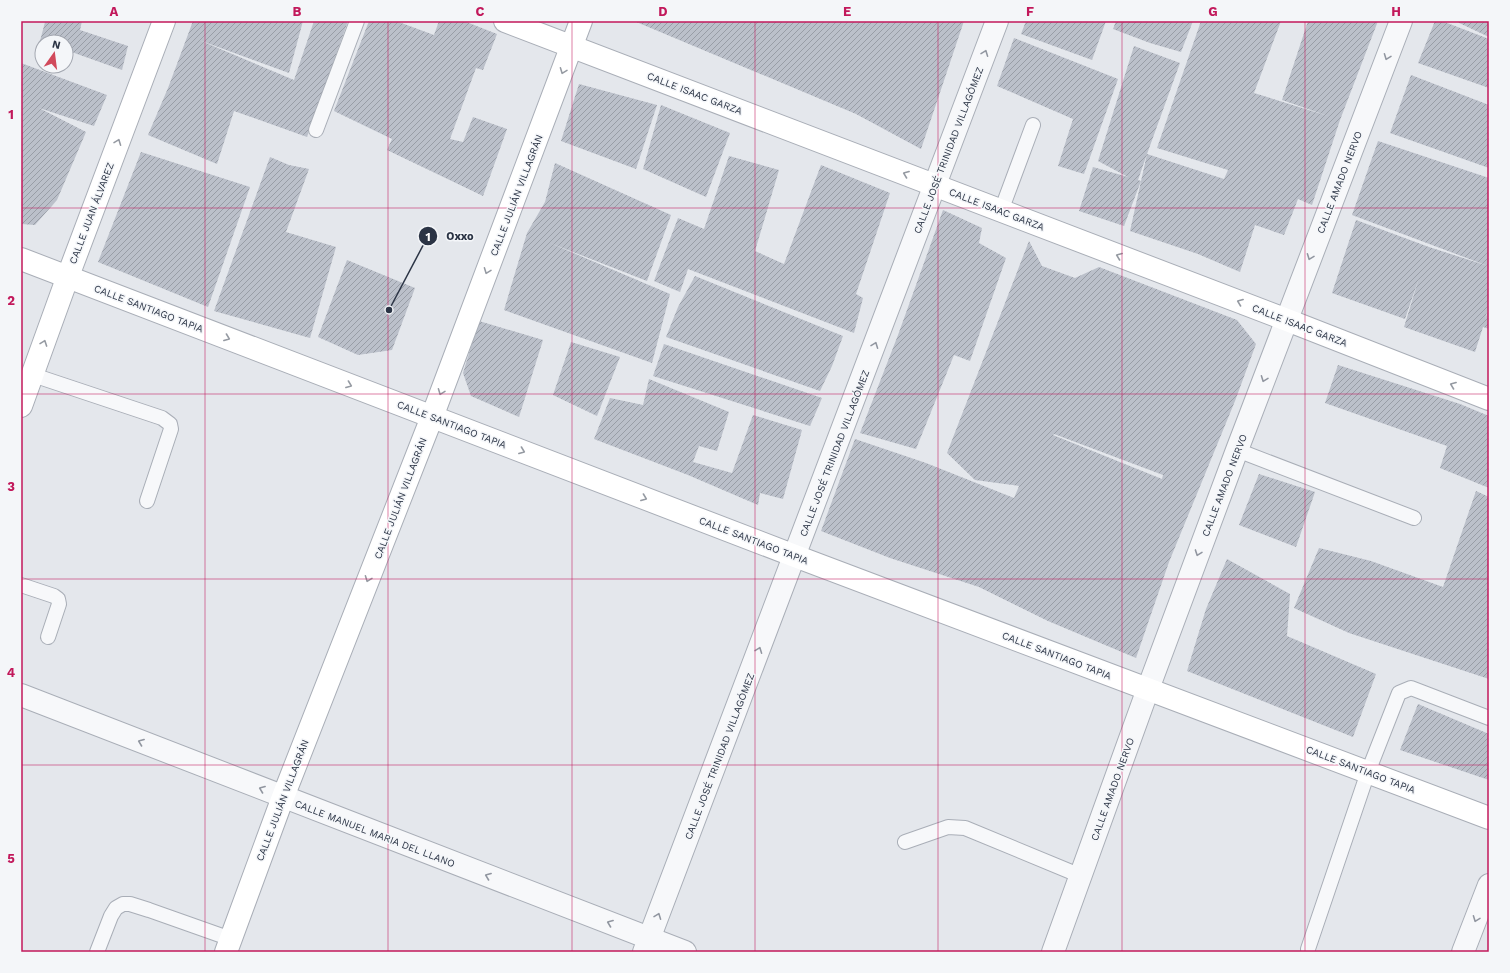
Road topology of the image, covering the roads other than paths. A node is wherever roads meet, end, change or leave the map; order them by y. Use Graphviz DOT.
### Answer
graph roads {
  1 [pos="164,21"];
  2 [pos="357,21"];
  3 [pos="505,21"];
  4 [pos="581,21"];
  5 [pos="997,21"];
  6 [pos="1401,21"];
  7 [pos="572,46"];
  8 [pos="1033,125"];
  9 [pos="316,130"];
  10 [pos="935,185"];
  11 [pos="1001,211"];
  12 [pos="21,259"];
  13 [pos="68,276"];
  14 [pos="1287,320"];
  15 [pos="33,375"];
  16 [pos="1489,399"];
  17 [pos="21,406"];
  18 [pos="432,416"];
  19 [pos="1237,450"];
  20 [pos="146,501"];
  21 [pos="1414,518"];
  22 [pos="795,556"];
  23 [pos="21,585"];
  24 [pos="48,637"];
  25 [pos="1148,689"];
  26 [pos="21,695"];
  27 [pos="1489,718"];
  28 [pos="1368,772"];
  29 [pos="283,797"];
  30 [pos="1489,818"];
  31 [pos="905,842"];
  32 [pos="1080,876"];
  33 [pos="1489,885"];
  34 [pos="228,945"];
  35 [pos="647,945"];
  36 [pos="1308,949"];
  37 [pos="97,952"];
  38 [pos="685,952"];
  39 [pos="1053,952"];
  40 [pos="1463,952"];
  13 -- 1 [label="street, CALLE JUAN ÁLVAREZ, one-way"];
  2 -- 9 [label="lane"];
  3 -- 7 [label="street, CALLE ISAAC GARZA"];
  4 -- 7 [label="street, CALLE JULIÁN VILLAGRÁN"];
  10 -- 5 [label="street, CALLE JOSÉ TRINIDAD VILLAGÓMEZ, one-way"];
  6 -- 14 [label="street, CALLE AMADO NERVO, one-way"];
  10 -- 7 [label="street, CALLE ISAAC GARZA, one-way"];
  7 -- 18 [label="street, CALLE JULIÁN VILLAGRÁN, one-way"];
  8 -- 11 [label="lane"];
  10 -- 11 [label="street, CALLE ISAAC GARZA"];
  22 -- 10 [label="street, CALLE JOSÉ TRINIDAD VILLAGÓMEZ, one-way"];
  14 -- 11 [label="street, CALLE ISAAC GARZA, one-way"];
  12 -- 13 [label="street, CALLE SANTIAGO TAPIA"];
  15 -- 13 [label="street, CALLE JUAN ÁLVAREZ, one-way"];
  13 -- 18 [label="street, CALLE SANTIAGO TAPIA, one-way"];
  16 -- 14 [label="street, CALLE ISAAC GARZA, one-way"];
  14 -- 19 [label="street, CALLE AMADO NERVO, one-way"];
  15 -- 17 [label="street, CALLE JUAN ÁLVAREZ"];
  15 -- 20 [label="lane"];
  18 -- 22 [label="street, CALLE SANTIAGO TAPIA, one-way"];
  18 -- 29 [label="street, CALLE JULIÁN VILLAGRÁN, one-way"];
  19 -- 21 [label="lane"];
  19 -- 25 [label="street, CALLE AMADO NERVO, one-way"];
  22 -- 25 [label="street, CALLE SANTIAGO TAPIA"];
  35 -- 22 [label="street, CALLE JOSÉ TRINIDAD VILLAGÓMEZ, one-way"];
  23 -- 24 [label="lane"];
  25 -- 28 [label="street, CALLE SANTIAGO TAPIA"];
  25 -- 32 [label="street, CALLE AMADO NERVO"];
  29 -- 26 [label="street, CALLE MANUEL MARIA DEL LLANO, one-way"];
  27 -- 28 [label="lane"];
  28 -- 30 [label="street, CALLE SANTIAGO TAPIA"];
  28 -- 36 [label="lane"];
  29 -- 34 [label="street, CALLE JULIÁN VILLAGRÁN"];
  35 -- 29 [label="street, CALLE MANUEL MARIA DEL LLANO, one-way"];
  31 -- 32 [label="lane"];
  32 -- 39 [label="street, CALLE AMADO NERVO"];
  33 -- 40 [label="street, one-way"];
  34 -- 37 [label="lane"];
  35 -- 38 [label="street, CALLE MANUEL MARIA DEL LLANO"];
}
